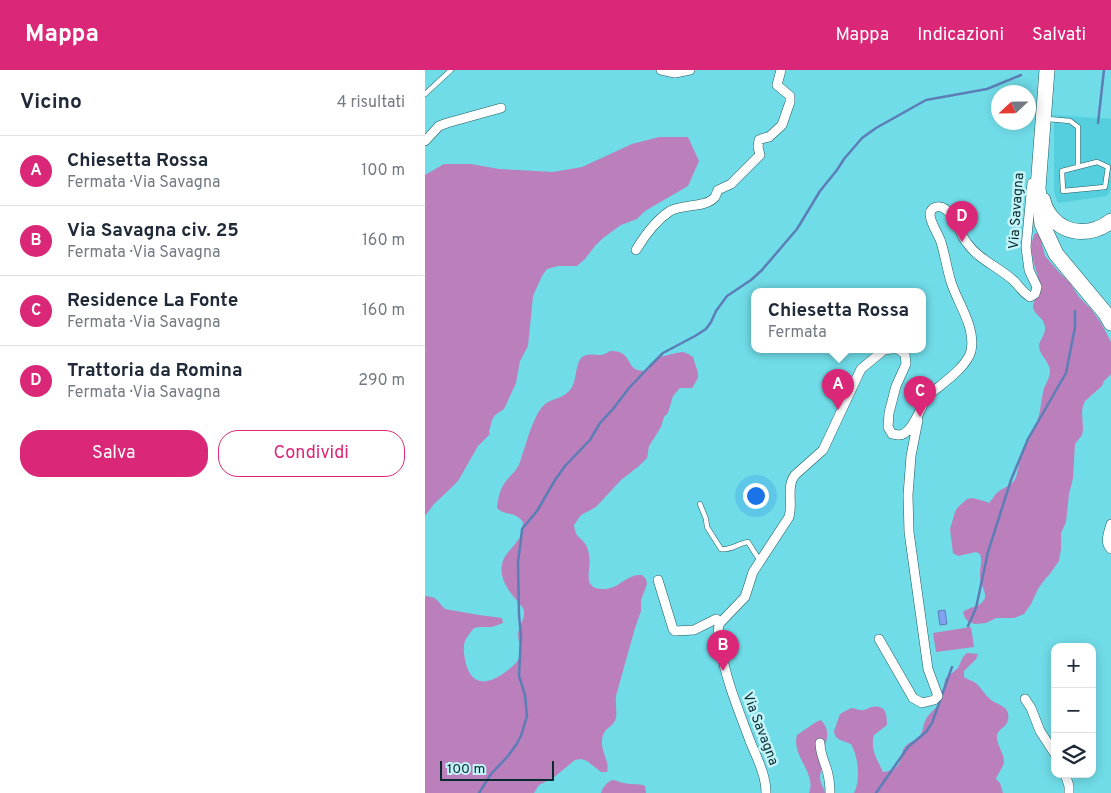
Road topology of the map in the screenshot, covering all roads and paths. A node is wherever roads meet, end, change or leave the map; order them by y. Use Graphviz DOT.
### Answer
graph roads {
  1 [pos="451,70"];
  2 [pos="661,70"];
  3 [pos="690,70"];
  4 [pos="781,70"];
  5 [pos="1039,70"];
  6 [pos="1047,70"];
  7 [pos="1052,70"];
  8 [pos="425,94"];
  9 [pos="501,108"];
  10 [pos="1048,119"];
  11 [pos="425,141"];
  12 [pos="1078,167"];
  13 [pos="1111,222"];
  14 [pos="636,250"];
  15 [pos="1111,323"];
  16 [pos="880,353"];
  17 [pos="904,353"];
  18 [pos="919,412"];
  19 [pos="700,504"];
  20 [pos="1111,524"];
  21 [pos="1111,548"];
  22 [pos="760,561"];
  23 [pos="658,580"];
  24 [pos="719,623"];
  25 [pos="879,639"];
  26 [pos="1025,699"];
  27 [pos="820,742"];
  28 [pos="1051,748"];
  29 [pos="1066,778"];
  30 [pos="766,793"];
  31 [pos="831,793"];
  32 [pos="1069,793"];
  1 -- 8 [label="lane"];
  2 -- 3 [label="street"];
  4 -- 14 [label="street"];
  5 -- 18 [label="street, Via Savagna"];
  6 -- 15 [label="highway"];
  7 -- 10 [label="highway"];
  9 -- 11 [label="street"];
  10 -- 12 [label="lane"];
  10 -- 13 [label="highway"];
  12 -- 12 [label="lane"];
  16 -- 22 [label="street"];
  17 -- 18 [label="street, Via Savagna"];
  18 -- 25 [label="street"];
  19 -- 22 [label="lane"];
  20 -- 21 [label="street"];
  22 -- 24 [label="street"];
  23 -- 24 [label="street"];
  24 -- 30 [label="street, Via Savagna"];
  26 -- 28 [label="street"];
  27 -- 31 [label="street"];
  29 -- 32 [label="street"];
}
